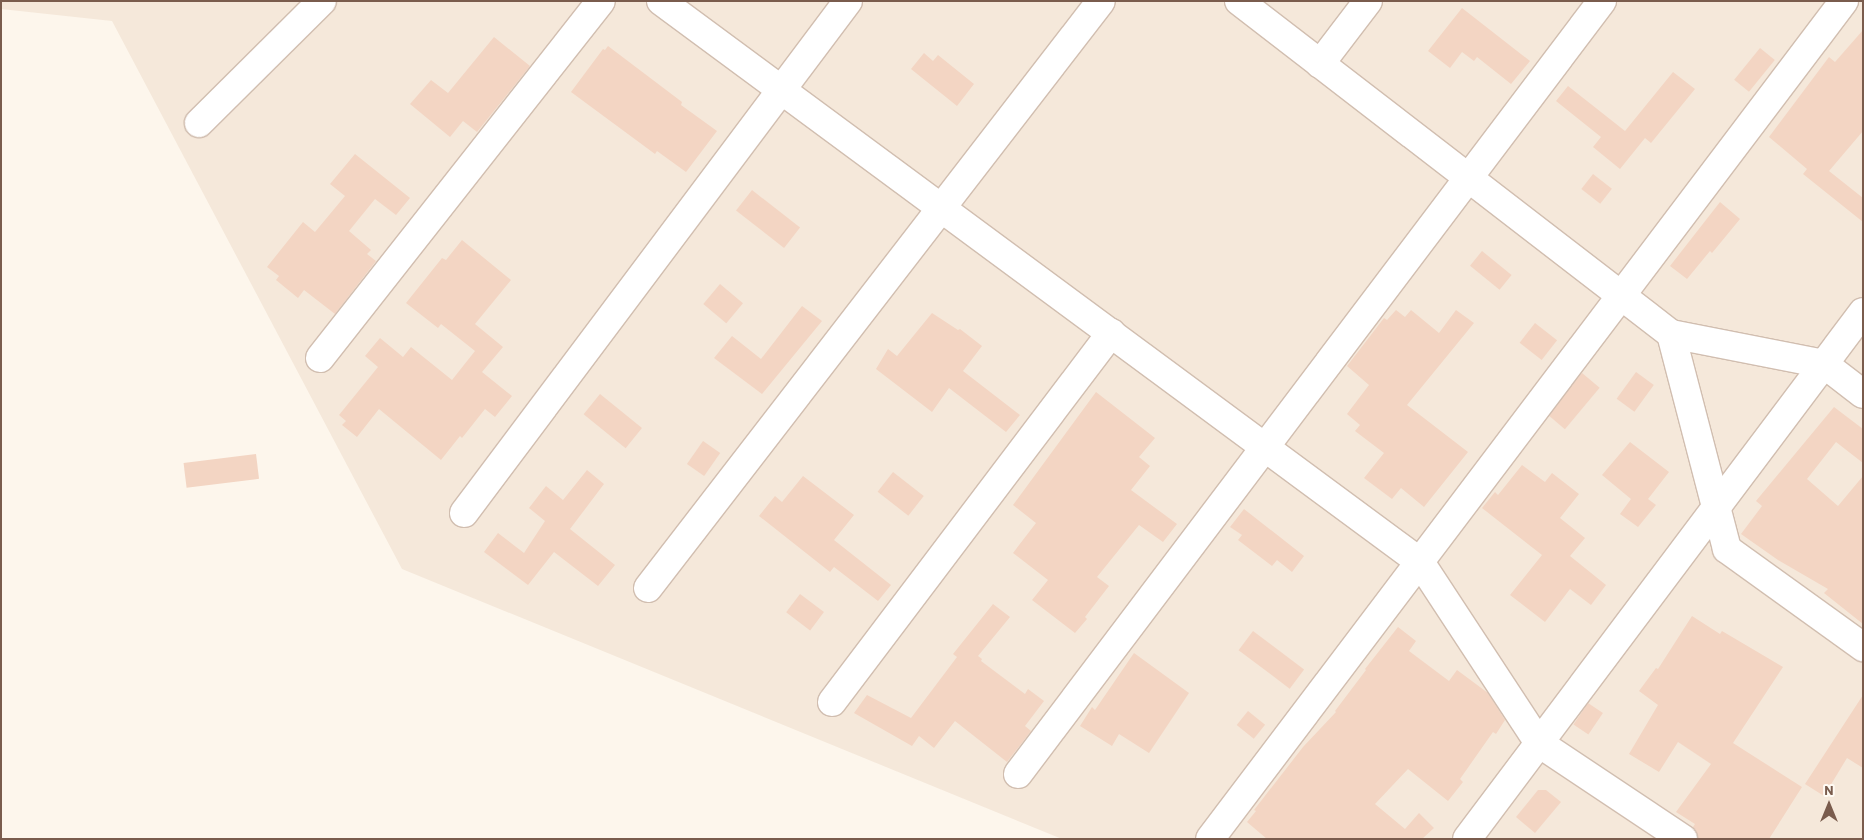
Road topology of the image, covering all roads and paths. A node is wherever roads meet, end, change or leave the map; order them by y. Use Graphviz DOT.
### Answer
graph roads {
  1 [pos="322,1"];
  2 [pos="601,1"];
  3 [pos="662,1"];
  4 [pos="848,1"];
  5 [pos="1101,1"];
  6 [pos="1239,1"];
  7 [pos="1368,1"];
  8 [pos="1602,1"];
  9 [pos="1844,1"];
  10 [pos="1320,64"];
  11 [pos="781,90"];
  12 [pos="199,123"];
  13 [pos="1468,178"];
  14 [pos="941,208"];
  15 [pos="1621,296"];
  16 [pos="1863,312"];
  17 [pos="1111,333"];
  18 [pos="1671,334"];
  19 [pos="320,358"];
  20 [pos="1824,364"];
  21 [pos="1863,394"];
  22 [pos="1265,447"];
  23 [pos="1716,507"];
  24 [pos="464,513"];
  25 [pos="1420,562"];
  26 [pos="648,588"];
  27 [pos="1863,647"];
  28 [pos="832,702"];
  29 [pos="1539,743"];
  30 [pos="1018,774"];
  31 [pos="1210,839"];
  32 [pos="1467,839"];
  33 [pos="1683,839"];
  1 -- 12 [label="street"];
  2 -- 19 [label="street"];
  3 -- 11 [label="street"];
  4 -- 11 [label="street"];
  5 -- 14 [label="street"];
  6 -- 10 [label="street"];
  7 -- 10 [label="street"];
  8 -- 13 [label="street"];
  9 -- 15 [label="street"];
  10 -- 13 [label="street"];
  11 -- 14 [label="street"];
  11 -- 24 [label="street"];
  13 -- 15 [label="street"];
  13 -- 22 [label="street"];
  14 -- 17 [label="street"];
  14 -- 26 [label="street"];
  15 -- 18 [label="street"];
  15 -- 25 [label="street"];
  16 -- 20 [label="street"];
  17 -- 22 [label="street"];
  17 -- 28 [label="street"];
  18 -- 20 [label="street"];
  18 -- 23 [label="street"];
  20 -- 21 [label="street"];
  20 -- 23 [label="street"];
  22 -- 25 [label="street"];
  22 -- 30 [label="street"];
  23 -- 27 [label="street"];
  23 -- 29 [label="street"];
  25 -- 29 [label="street"];
  25 -- 31 [label="street"];
  29 -- 32 [label="street"];
  29 -- 33 [label="street"];
}
